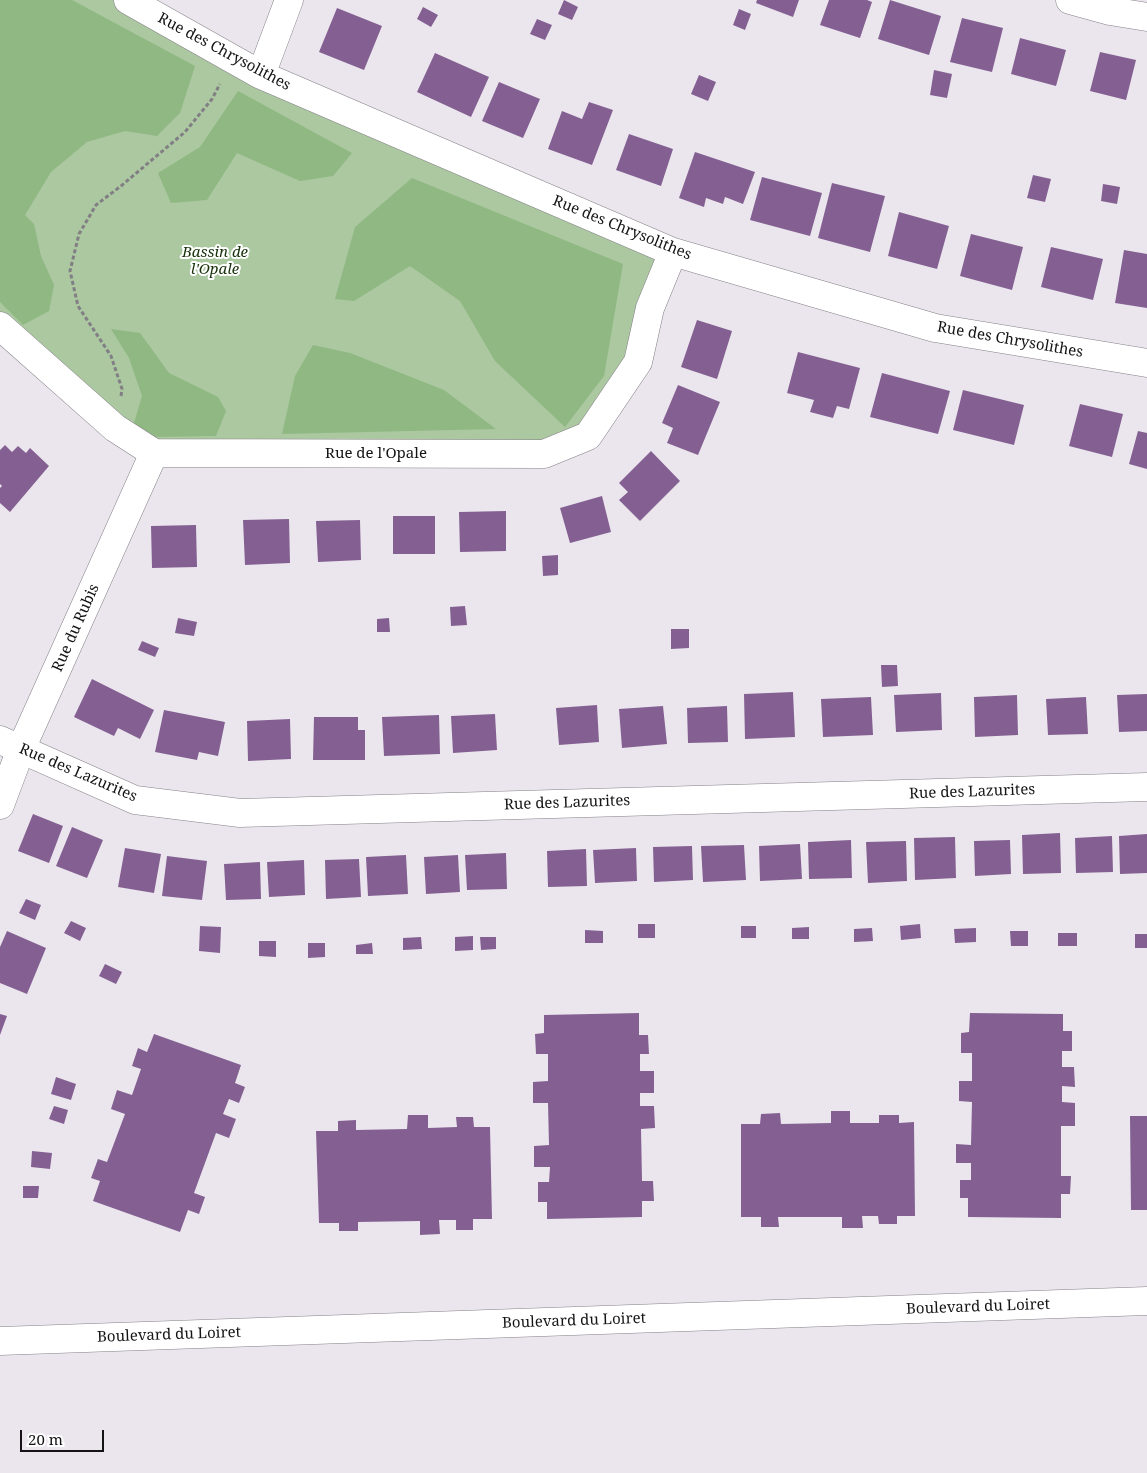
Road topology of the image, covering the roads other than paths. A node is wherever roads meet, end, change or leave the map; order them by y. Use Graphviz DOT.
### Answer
graph roads {
  1 [pos="128,0"];
  2 [pos="289,0"];
  3 [pos="1070,0"];
  4 [pos="1147,16"];
  5 [pos="261,75"];
  6 [pos="673,252"];
  7 [pos="0,326"];
  8 [pos="1147,364"];
  9 [pos="154,453"];
  10 [pos="11,744"];
  11 [pos="1147,787"];
  12 [pos="0,805"];
  13 [pos="1147,1301"];
  14 [pos="0,1341"];
  1 -- 5 [label="street, Rue des Chrysolithes"];
  2 -- 5 [label="street"];
  3 -- 4 [label="street"];
  5 -- 6 [label="street, Rue des Chrysolithes"];
  6 -- 8 [label="street, Rue des Chrysolithes"];
  6 -- 9 [label="street, Rue de l'Opale"];
  7 -- 9 [label="street"];
  9 -- 10 [label="street, Rue du Rubis"];
  10 -- 11 [label="street, Rue des Lazurites"];
  10 -- 12 [label="street, Rue du Rubis"];
  13 -- 14 [label="street, Boulevard du Loiret"];
}
